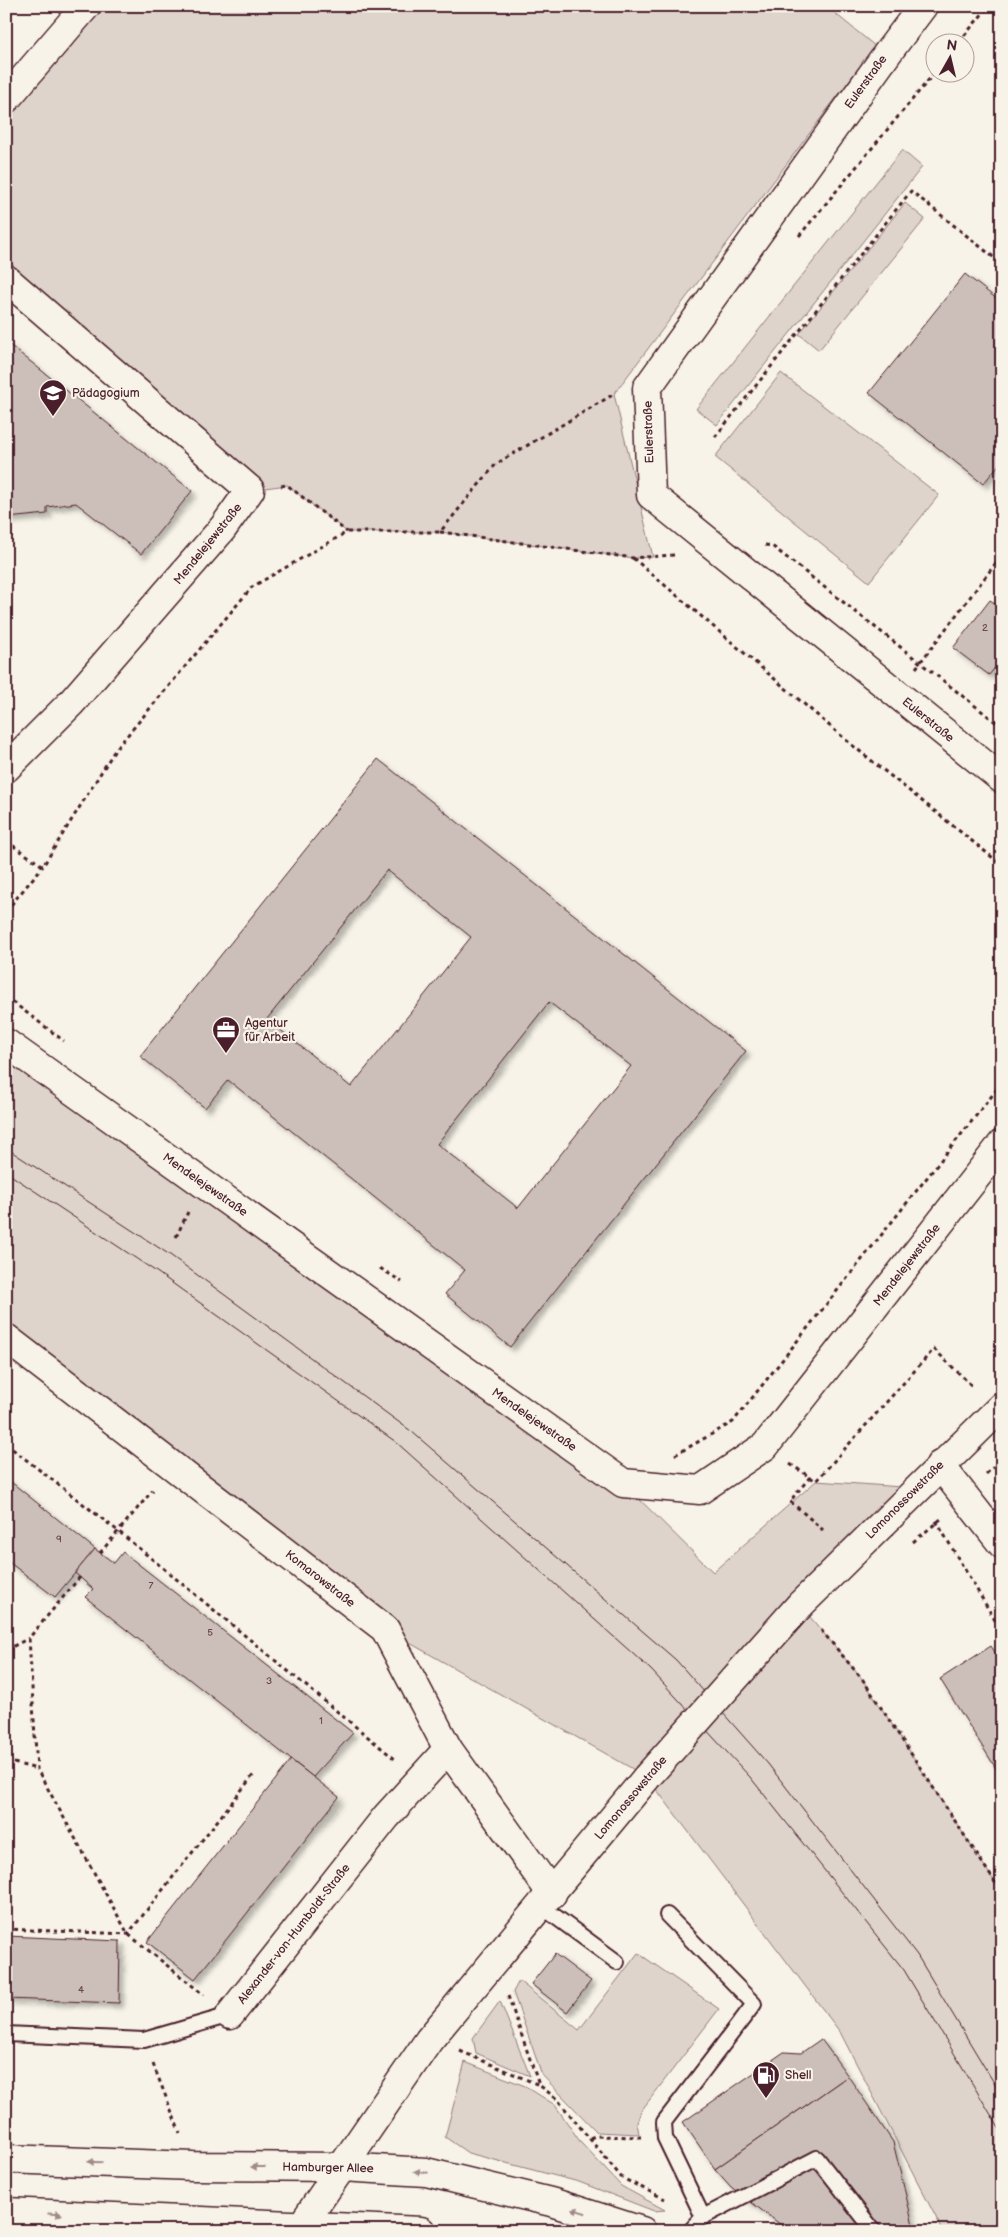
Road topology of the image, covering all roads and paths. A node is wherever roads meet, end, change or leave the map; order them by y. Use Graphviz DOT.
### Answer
graph roads {
  1 [pos="86,6"];
  2 [pos="923,6"];
  3 [pos="989,6"];
  4 [pos="967,32"];
  5 [pos="6,99"];
  6 [pos="1002,264"];
  7 [pos="6,279"];
  8 [pos="715,437"];
  9 [pos="496,464"];
  10 [pos="250,490"];
  11 [pos="347,532"];
  12 [pos="440,532"];
  13 [pos="762,545"];
  14 [pos="719,550"];
  15 [pos="1002,555"];
  16 [pos="633,558"];
  17 [pos="920,662"];
  18 [pos="10,664"];
  19 [pos="6,668"];
  20 [pos="896,693"];
  21 [pos="1002,727"];
  22 [pos="6,768"];
  23 [pos="1002,779"];
  24 [pos="6,841"];
  25 [pos="1002,865"];
  26 [pos="43,866"];
  27 [pos="6,911"];
  28 [pos="6,997"];
  29 [pos="6,1044"];
  30 [pos="69,1045"];
  31 [pos="1002,1083"];
  32 [pos="1002,1144"];
  33 [pos="377,1267"];
  34 [pos="409,1288"];
  35 [pos="6,1338"];
  36 [pos="971,1383"];
  37 [pos="1002,1406"];
  38 [pos="6,1444"];
  39 [pos="667,1460"];
  40 [pos="174,1465"];
  41 [pos="940,1465"];
  42 [pos="810,1477"];
  43 [pos="816,1481"];
  44 [pos="916,1488"];
  45 [pos="823,1530"];
  46 [pos="118,1531"];
  47 [pos="1002,1544"];
  48 [pos="100,1553"];
  49 [pos="80,1577"];
  50 [pos="800,1604"];
  51 [pos="1002,1632"];
  52 [pos="29,1638"];
  53 [pos="6,1650"];
  54 [pos="448,1749"];
  55 [pos="6,1761"];
  56 [pos="37,1769"];
  57 [pos="255,1773"];
  58 [pos="420,1780"];
  59 [pos="1002,1893"];
  60 [pos="547,1900"];
  61 [pos="667,1915"];
  62 [pos="6,1929"];
  63 [pos="128,1934"];
  64 [pos="496,1960"];
  65 [pos="617,1962"];
  66 [pos="230,2016"];
  67 [pos="6,2034"];
  68 [pos="144,2040"];
  69 [pos="456,2050"];
  70 [pos="539,2085"];
  71 [pos="590,2138"];
  72 [pos="664,2138"];
  73 [pos="6,2159"];
  74 [pos="193,2166"];
  75 [pos="341,2167"];
  76 [pos="6,2212"];
  77 [pos="703,2217"];
  78 [pos="300,2228"];
  79 [pos="420,2231"];
  80 [pos="642,2231"];
  81 [pos="690,2231"];
  82 [pos="874,2231"];
  1 -- 5 [label="street"];
  2 -- 14 [label="street, Eulerstraße"];
  3 -- 4 [label="path"];
  6 -- 8 [label="path"];
  7 -- 10 [label="street, Mendelejewstraße"];
  9 -- 12 [label="path"];
  10 -- 11 [label="path"];
  10 -- 22 [label="street, Mendelejewstraße"];
  11 -- 12 [label="path"];
  11 -- 26 [label="path"];
  12 -- 16 [label="path"];
  13 -- 17 [label="path"];
  14 -- 16 [label="path"];
  14 -- 20 [label="street, Eulerstraße"];
  15 -- 17 [label="path"];
  16 -- 25 [label="path"];
  17 -- 20 [label="path"];
  17 -- 21 [label="path"];
  18 -- 19 [label="path"];
  20 -- 23 [label="street, Eulerstraße"];
  24 -- 26 [label="path"];
  26 -- 27 [label="path"];
  28 -- 30 [label="path"];
  29 -- 32 [label="street, Mendelejewstraße"];
  31 -- 39 [label="path"];
  33 -- 34 [label="path"];
  35 -- 40 [label="street, Komarowstraße"];
  36 -- 43 [label="path"];
  37 -- 41 [label="street, Lomonossowstraße"];
  38 -- 46 [label="path"];
  40 -- 46 [label="path"];
  40 -- 54 [label="street, Komarowstraße"];
  41 -- 44 [label="street, Lomonossowstraße"];
  41 -- 47 [label="street"];
  42 -- 45 [label="path"];
  44 -- 50 [label="street, Lomonossowstraße"];
  44 -- 51 [label="path"];
  46 -- 48 [label="path"];
  46 -- 58 [label="path"];
  49 -- 52 [label="path"];
  50 -- 59 [label="path"];
  50 -- 60 [label="street, Lomonossowstraße, bridge"];
  52 -- 53 [label="path"];
  52 -- 56 [label="path"];
  54 -- 58 [label="street, Alexander-von-Humboldt-Straße"];
  54 -- 60 [label="street, Komarowstraße"];
  55 -- 56 [label="path"];
  56 -- 63 [label="path"];
  57 -- 63 [label="path"];
  58 -- 66 [label="street, Alexander-von-Humboldt-Straße"];
  60 -- 64 [label="street, Lomonossowstraße"];
  60 -- 65 [label="lane"];
  61 -- 72 [label="lane"];
  62 -- 63 [label="path"];
  63 -- 66 [label="path"];
  64 -- 70 [label="path"];
  64 -- 75 [label="street, Lomonossowstraße"];
  66 -- 68 [label="lane, Alexander-von-Humboldt-Straße"];
  67 -- 68 [label="lane, Alexander-von-Humboldt-Straße"];
  68 -- 74 [label="path"];
  69 -- 70 [label="path"];
  70 -- 71 [label="path"];
  71 -- 72 [label="path"];
  71 -- 77 [label="path"];
  72 -- 77 [label="lane"];
  74 -- 73 [label="street, Hamburger Allee, one-way"];
  75 -- 74 [label="street, Hamburger Allee, one-way"];
  75 -- 78 [label="street, Lomonossowstraße"];
  80 -- 75 [label="street, Hamburger Allee, one-way"];
  76 -- 78 [label="street, one-way"];
  77 -- 81 [label="lane"];
  77 -- 82 [label="lane"];
  78 -- 79 [label="street"];
}
